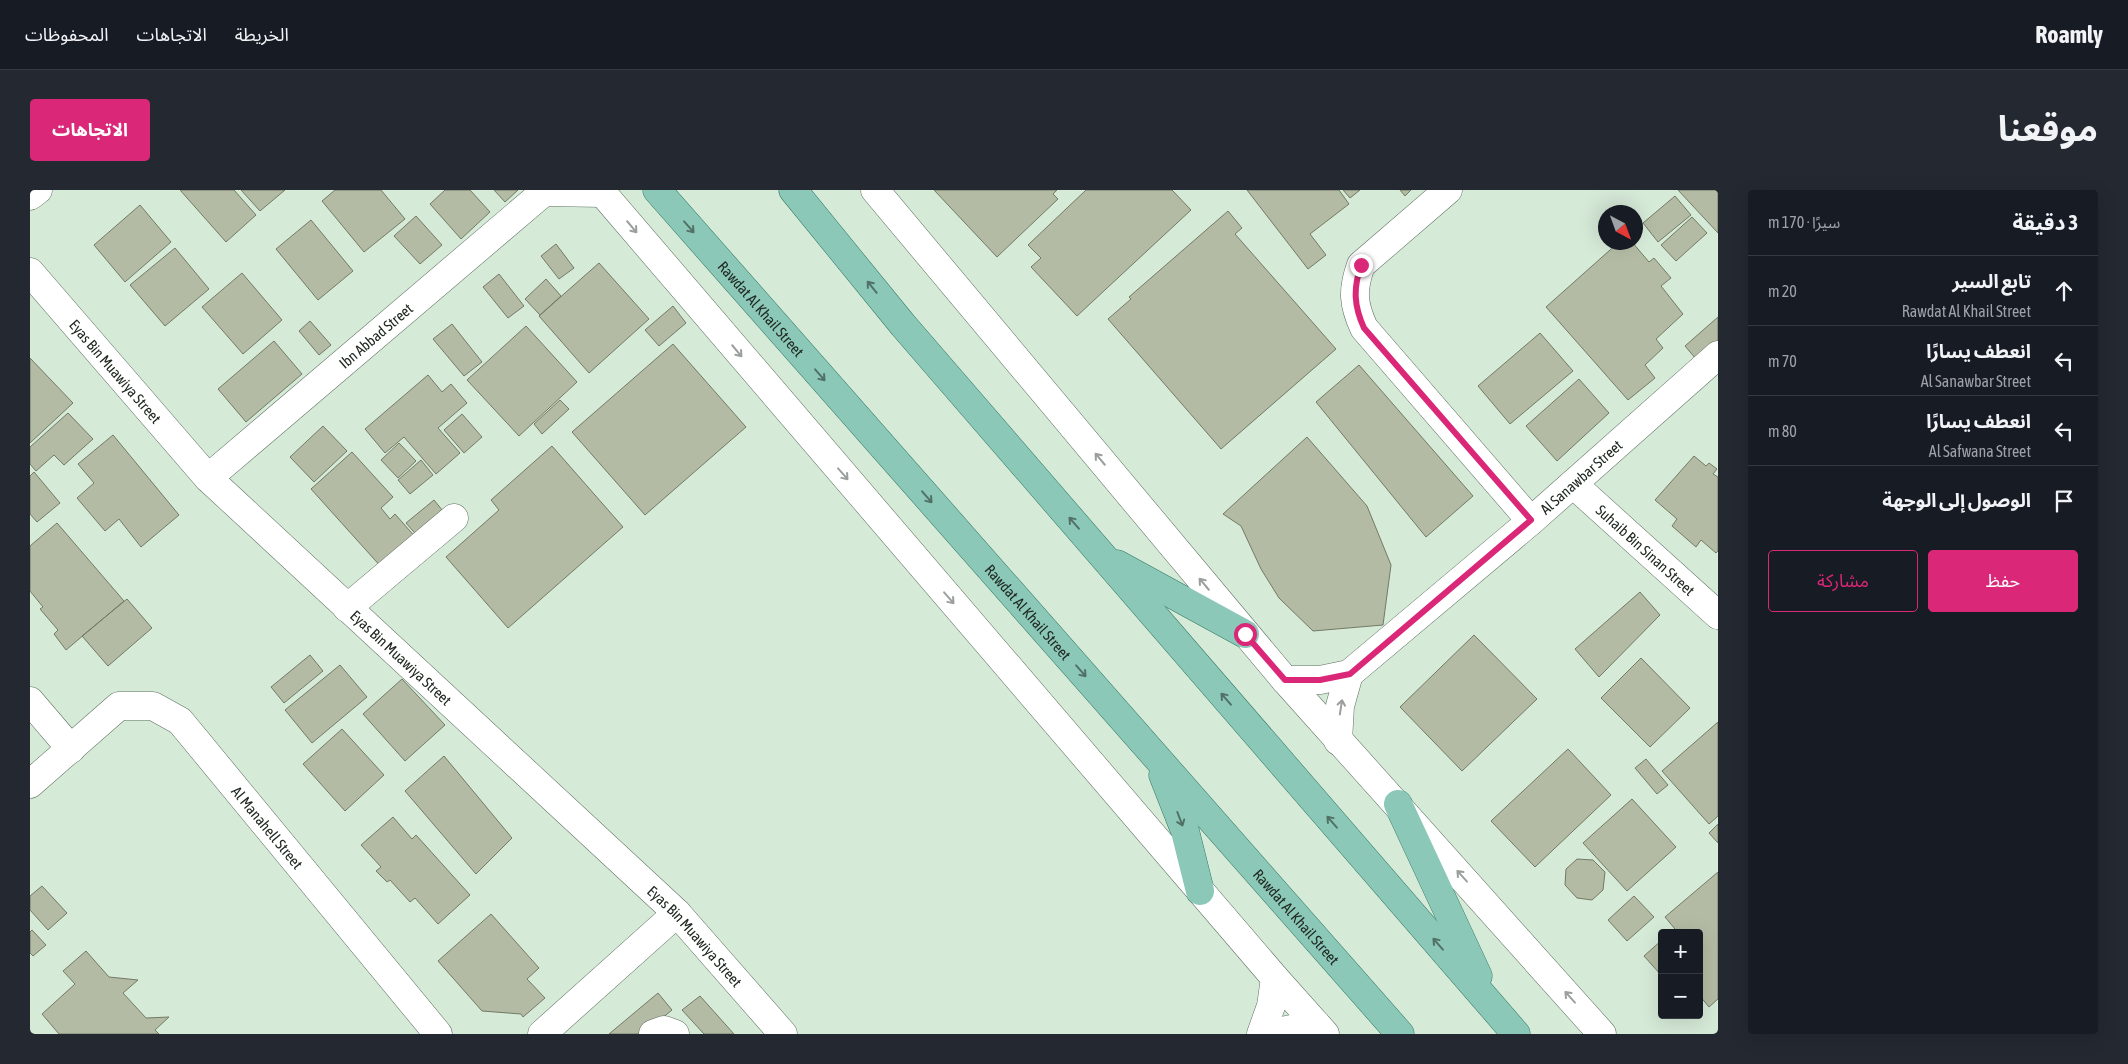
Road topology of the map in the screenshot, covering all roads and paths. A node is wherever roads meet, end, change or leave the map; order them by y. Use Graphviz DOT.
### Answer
graph roads {
  1 [pos="38,190"];
  2 [pos="657,190"];
  3 [pos="793,190"];
  4 [pos="875,190"];
  5 [pos="1448,190"];
  6 [pos="544,191"];
  7 [pos="601,192"];
  8 [pos="30,196"];
  9 [pos="30,272"];
  10 [pos="1718,355"];
  11 [pos="208,478"];
  12 [pos="1573,484"];
  13 [pos="454,518"];
  14 [pos="1531,520"];
  15 [pos="1101,554"];
  16 [pos="347,608"];
  17 [pos="1718,615"];
  18 [pos="1245,634"];
  19 [pos="1350,674"];
  20 [pos="1285,680"];
  21 [pos="30,700"];
  22 [pos="1338,741"];
  23 [pos="71,749"];
  24 [pos="1156,757"];
  25 [pos="30,784"];
  26 [pos="1398,804"];
  27 [pos="1200,891"];
  28 [pos="677,913"];
  29 [pos="1275,978"];
  30 [pos="1491,1005"];
  31 [pos="1321,1029"];
  32 [pos="438,1034"];
  33 [pos="542,1034"];
  34 [pos="653,1034"];
  35 [pos="675,1034"];
  36 [pos="783,1034"];
  37 [pos="1261,1034"];
  38 [pos="1267,1034"];
  39 [pos="1400,1034"];
  40 [pos="1516,1034"];
  41 [pos="1602,1034"];
  1 -- 8 [label="street"];
  2 -- 24 [label="main road, Rawdat Al Khail Street, one-way"];
  15 -- 3 [label="main road, one-way"];
  18 -- 4 [label="street, one-way"];
  5 -- 14 [label="street"];
  6 -- 7 [label="street, Ibn Abbad Street"];
  6 -- 11 [label="street, Ibn Abbad Street"];
  7 -- 27 [label="street, one-way"];
  9 -- 11 [label="street, Eyas Bin Muawiya Street"];
  10 -- 12 [label="street, Al Sanawbar Street"];
  11 -- 16 [label="street, Eyas Bin Muawiya Street"];
  12 -- 14 [label="street, Al Sanawbar Street"];
  12 -- 17 [label="street, Suhaib Bin Sinan Street"];
  13 -- 16 [label="street"];
  14 -- 19 [label="street, Al Sanawbar Street"];
  15 -- 18 [label="main road"];
  30 -- 15 [label="main road, one-way"];
  16 -- 28 [label="street, Eyas Bin Muawiya Street"];
  18 -- 20 [label="street"];
  19 -- 20 [label="street, Al Sanawbar Street"];
  22 -- 19 [label="street, one-way"];
  20 -- 22 [label="street"];
  21 -- 23 [label="street"];
  22 -- 26 [label="street"];
  23 -- 25 [label="street, Al Manahell Street"];
  23 -- 32 [label="street, Al Manahell Street"];
  24 -- 27 [label="main road, one-way"];
  24 -- 39 [label="main road, Rawdat Al Khail Street"];
  26 -- 30 [label="main road"];
  41 -- 26 [label="street, one-way"];
  27 -- 29 [label="street"];
  28 -- 33 [label="street"];
  28 -- 36 [label="street, Eyas Bin Muawiya Street"];
  29 -- 31 [label="street"];
  29 -- 37 [label="street"];
  30 -- 40 [label="main road"];
  31 -- 38 [label="street"];
  34 -- 35 [label="street"];
}
